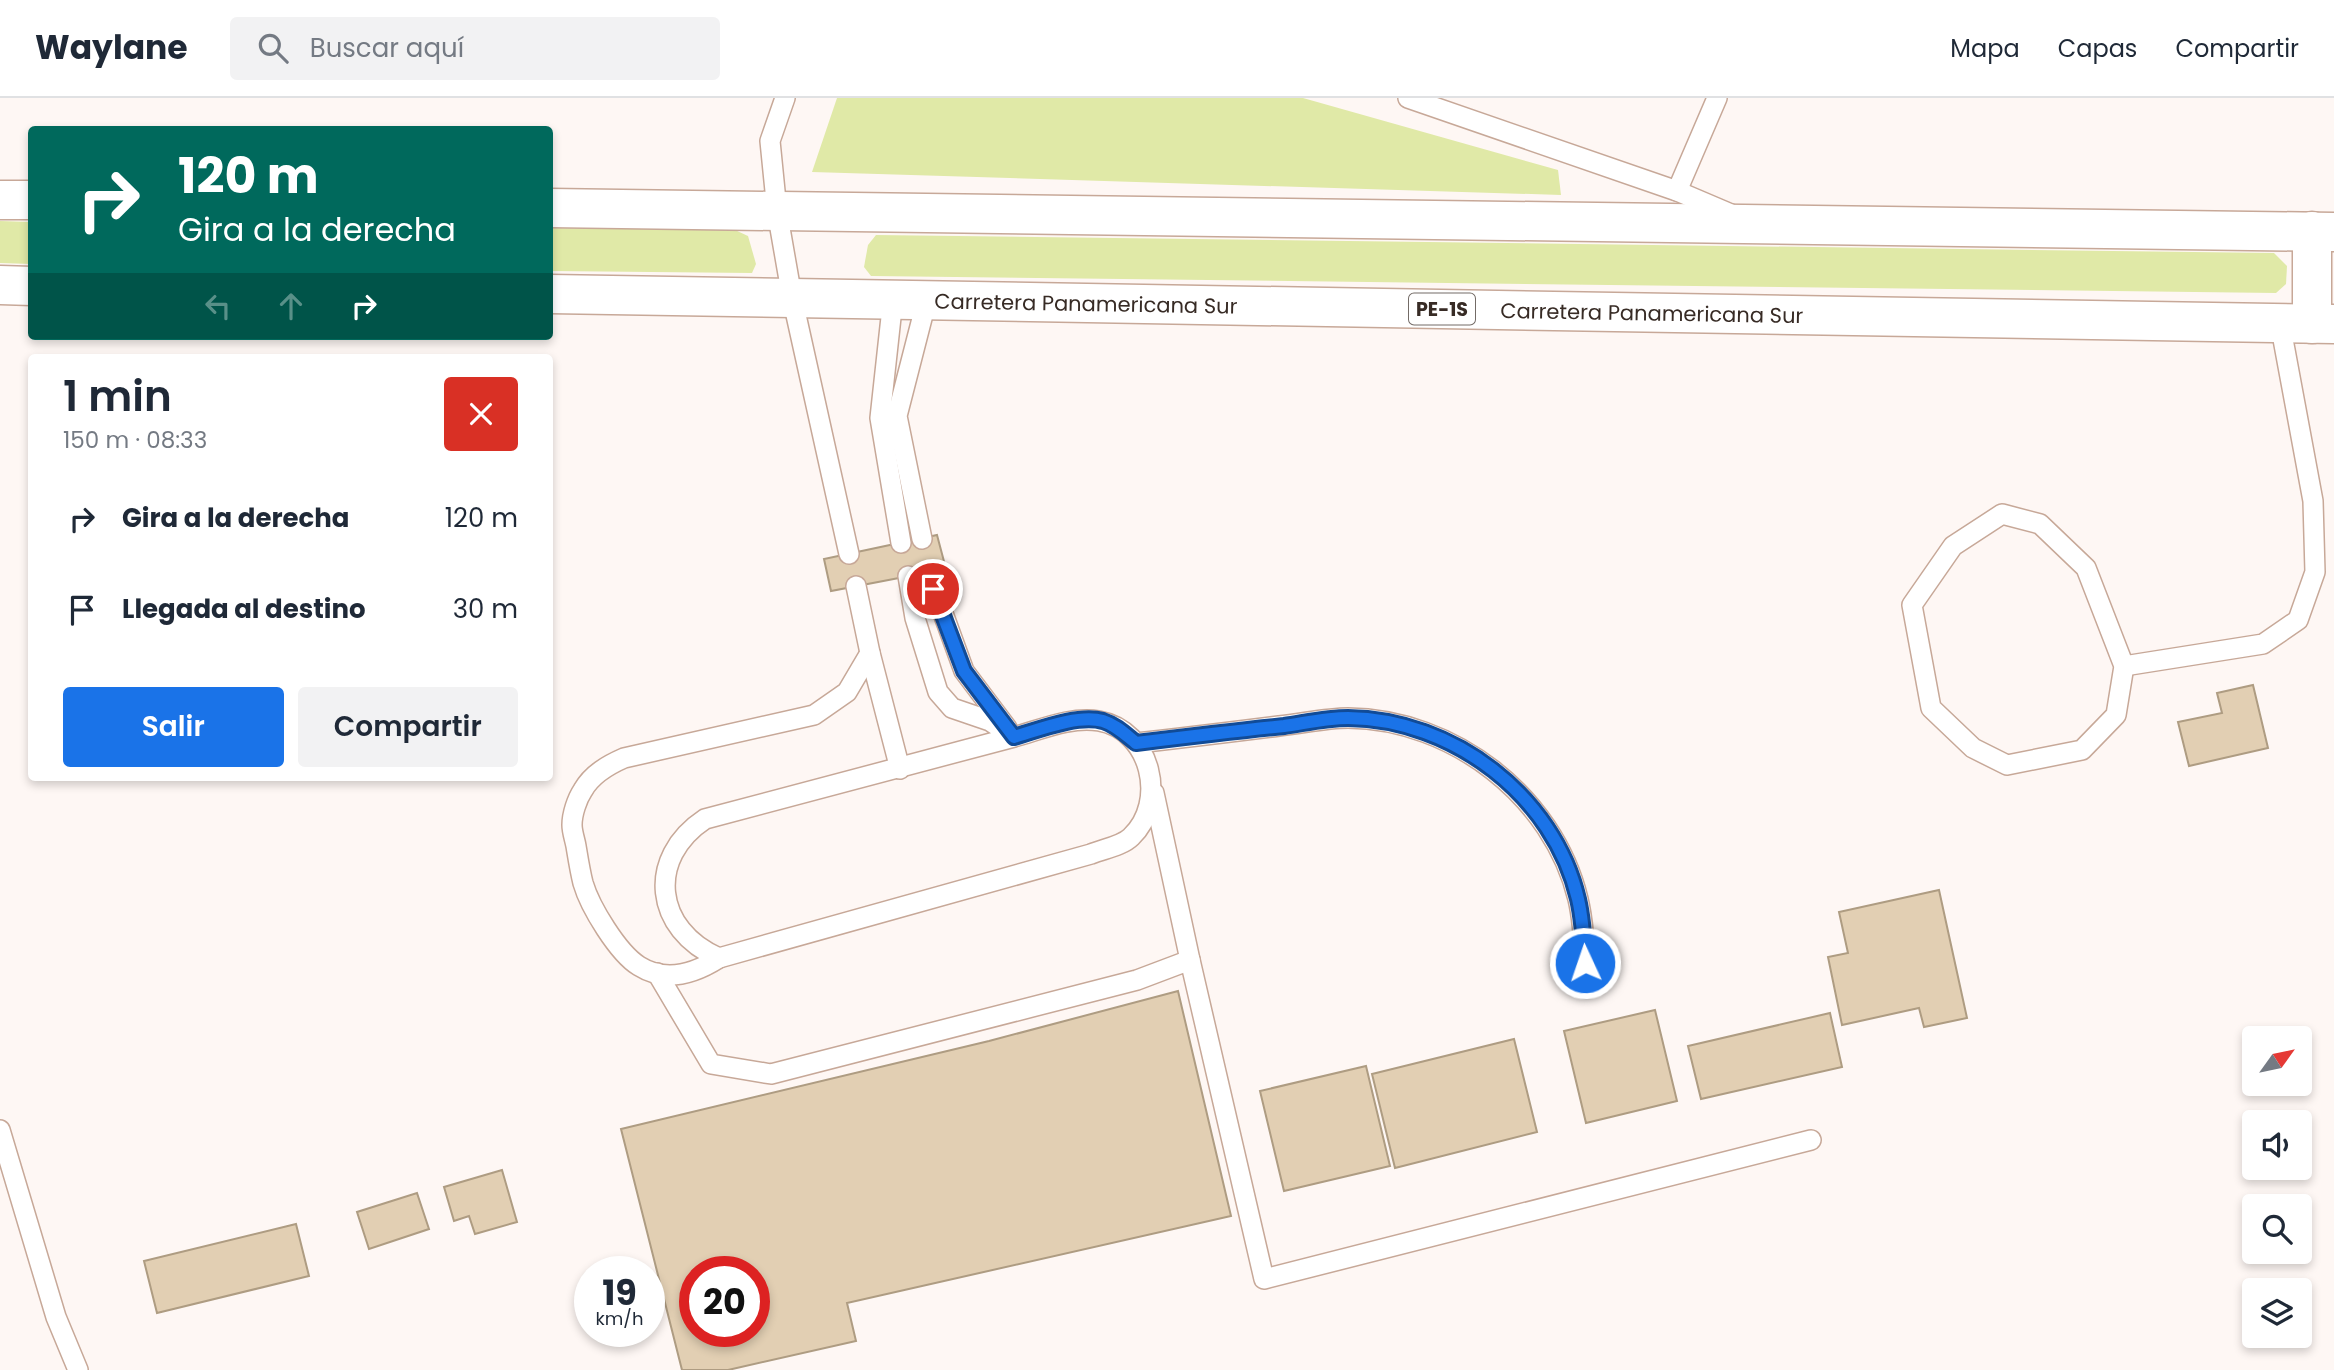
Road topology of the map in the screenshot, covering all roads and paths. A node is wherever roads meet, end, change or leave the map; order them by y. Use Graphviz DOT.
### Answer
graph roads {
  1 [pos="785,98"];
  2 [pos="1408,98"];
  3 [pos="1717,98"];
  4 [pos="1677,191"];
  5 [pos="0,200"];
  6 [pos="28,200"];
  7 [pos="553,208"];
  8 [pos="777,211"];
  9 [pos="1755,224"];
  10 [pos="2323,232"];
  11 [pos="0,285"];
  12 [pos="28,286"];
  13 [pos="553,294"];
  14 [pos="792,297"];
  15 [pos="910,299"];
  16 [pos="2309,324"];
  17 [pos="922,538"];
  18 [pos="901,543"];
  19 [pos="849,554"];
  20 [pos="928,572"];
  21 [pos="908,576"];
  22 [pos="856,586"];
  23 [pos="870,653"];
  24 [pos="2124,666"];
  25 [pos="1014,737"];
  26 [pos="1136,743"];
  27 [pos="900,769"];
  28 [pos="1151,779"];
  29 [pos="719,958"];
  30 [pos="1190,960"];
  31 [pos="1585,963"];
  32 [pos="657,973"];
  33 [pos="0,1130"];
  34 [pos="1811,1140"];
  35 [pos="78,1370"];
  1 -- 8 [label="lane"];
  2 -- 4 [label="lane"];
  3 -- 4 [label="lane"];
  4 -- 9 [label="lane"];
  5 -- 6 [label="highway"];
  7 -- 8 [label="highway"];
  8 -- 9 [label="highway"];
  8 -- 14 [label="lane"];
  9 -- 10 [label="highway"];
  10 -- 16 [label="highway"];
  11 -- 12 [label="highway"];
  13 -- 14 [label="highway, Carretera Panamericana Sur / PE-1S"];
  14 -- 15 [label="highway, Carretera Panamericana Sur / PE-1S"];
  14 -- 19 [label="lane"];
  15 -- 16 [label="highway, Carretera Panamericana Sur / PE-1S"];
  15 -- 17 [label="lane"];
  15 -- 18 [label="lane"];
  16 -- 24 [label="lane"];
  20 -- 25 [label="lane"];
  21 -- 25 [label="lane"];
  22 -- 23 [label="lane"];
  23 -- 27 [label="lane"];
  23 -- 32 [label="lane"];
  24 -- 24 [label="lane"];
  25 -- 26 [label="lane"];
  25 -- 27 [label="lane"];
  26 -- 28 [label="lane"];
  26 -- 31 [label="lane"];
  27 -- 29 [label="lane"];
  28 -- 29 [label="lane"];
  28 -- 30 [label="lane"];
  29 -- 32 [label="lane"];
  30 -- 32 [label="lane"];
  30 -- 34 [label="lane"];
  33 -- 35 [label="lane"];
}
